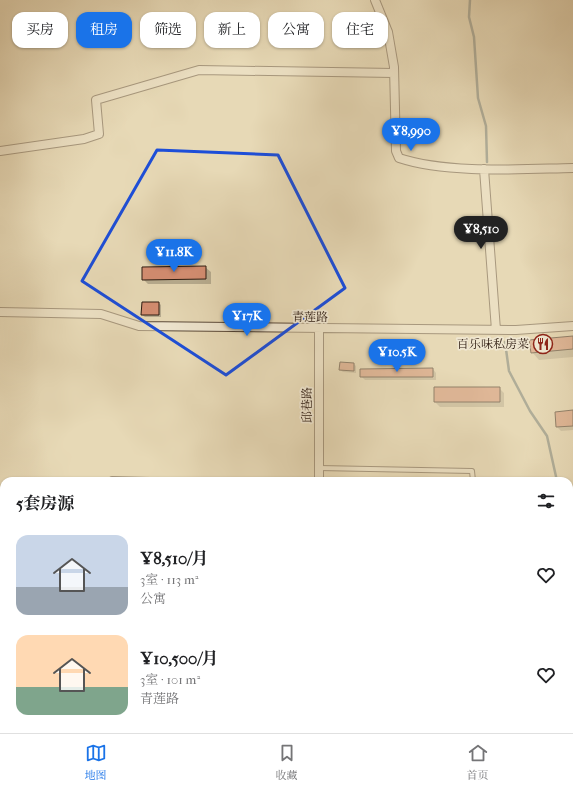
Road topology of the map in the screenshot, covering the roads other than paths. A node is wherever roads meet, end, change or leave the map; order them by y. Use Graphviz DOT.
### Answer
graph roads {
  1 [pos="375,0"];
  2 [pos="394,73"];
  3 [pos="0,151"];
  4 [pos="484,168"];
  5 [pos="573,168"];
  6 [pos="0,312"];
  7 [pos="573,326"];
  8 [pos="319,329"];
  9 [pos="496,330"];
  10 [pos="319,468"];
  11 [pos="319,477"];
  12 [pos="473,477"];
  1 -- 2 [label="street"];
  2 -- 3 [label="street"];
  2 -- 4 [label="street"];
  4 -- 5 [label="street"];
  4 -- 9 [label="street"];
  6 -- 8 [label="street, 青莲路"];
  7 -- 9 [label="street, 青莲路"];
  8 -- 9 [label="street, 青莲路"];
  8 -- 10 [label="street, 邱巷路"];
  10 -- 11 [label="street, 邱巷路"];
  10 -- 12 [label="lane"];
}
